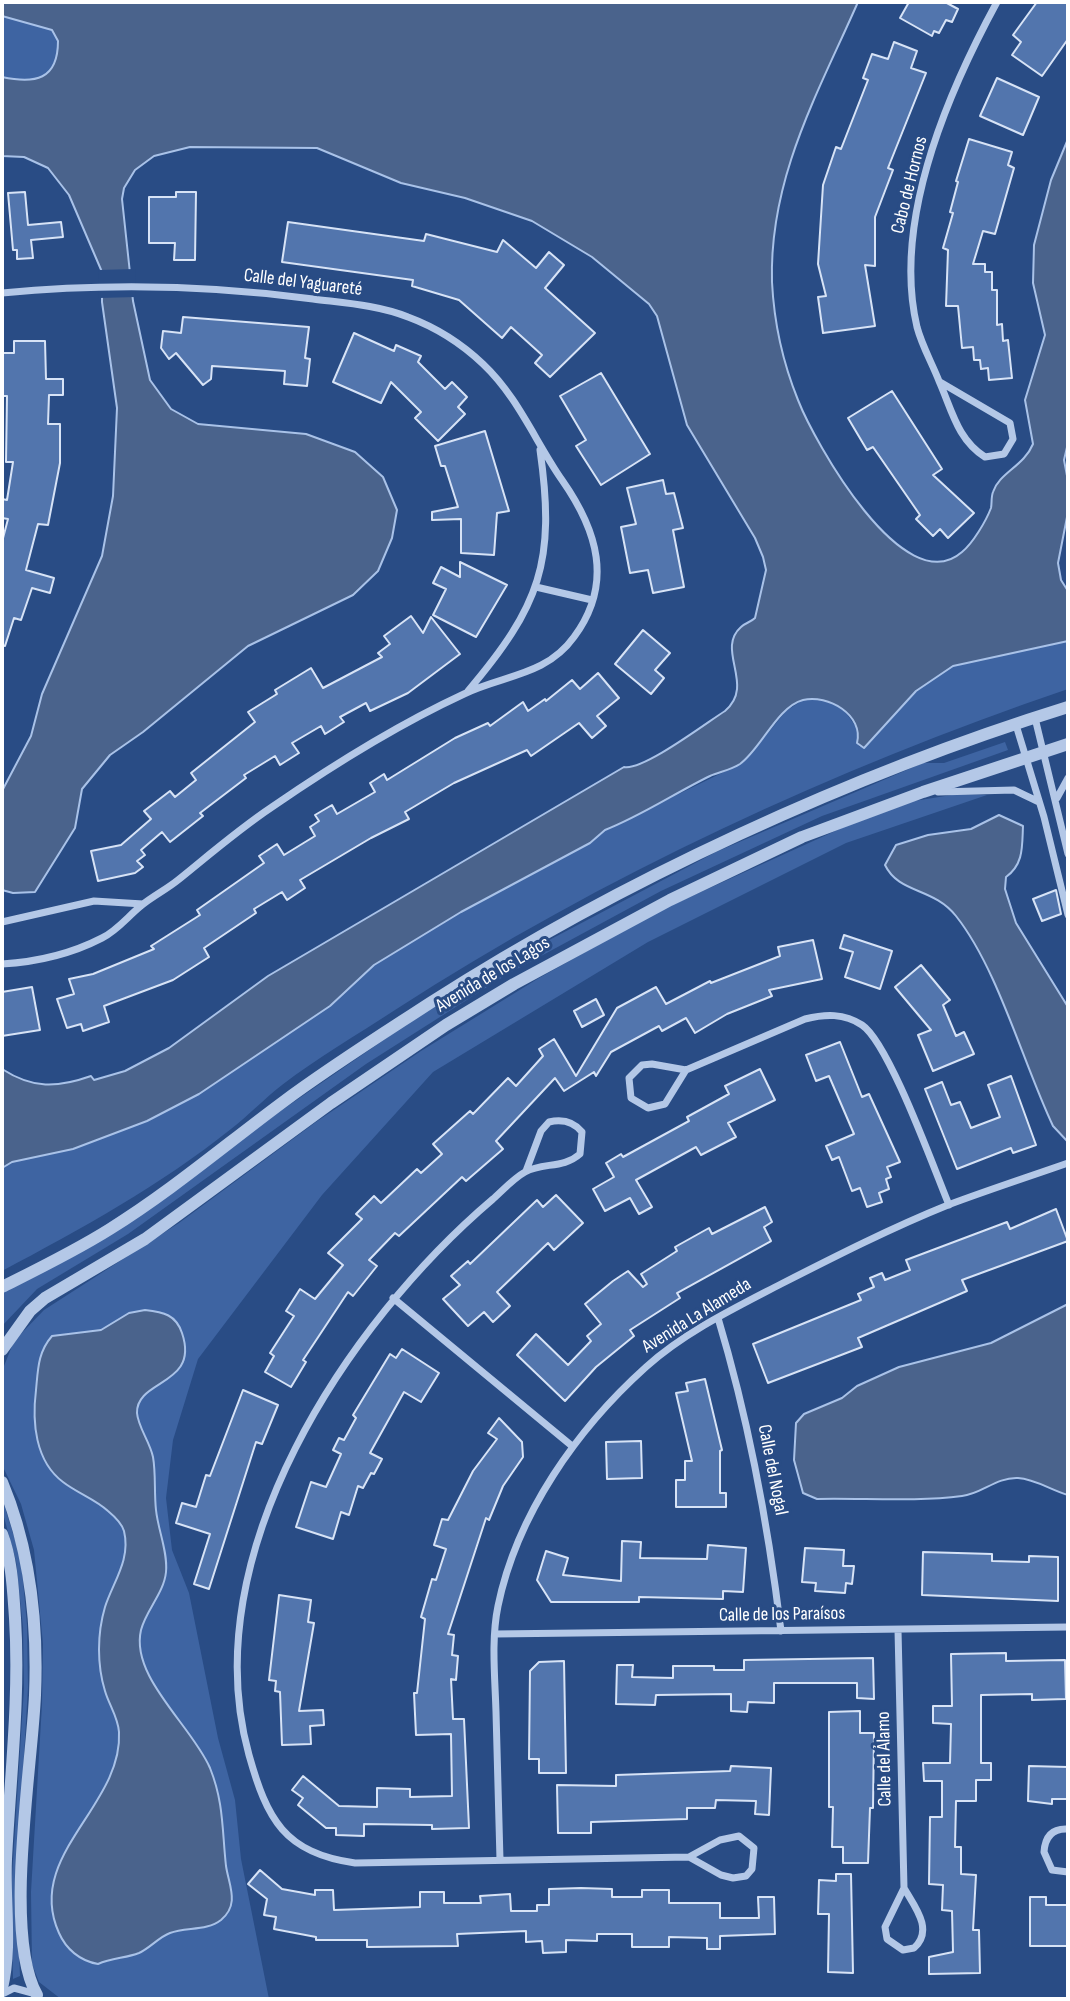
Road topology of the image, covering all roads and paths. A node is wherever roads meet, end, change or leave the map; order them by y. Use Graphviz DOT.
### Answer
graph roads {
  1 [pos="997,2"];
  2 [pos="2,293"];
  3 [pos="940,382"];
  4 [pos="540,449"];
  5 [pos="537,587"];
  6 [pos="592,600"];
  7 [pos="467,692"];
  8 [pos="1068,707"];
  9 [pos="1035,718"];
  10 [pos="1016,725"];
  11 [pos="1068,744"];
  12 [pos="1045,752"];
  13 [pos="1026,758"];
  14 [pos="1068,778"];
  15 [pos="923,792"];
  16 [pos="1057,799"];
  17 [pos="1040,802"];
  18 [pos="1068,854"];
  19 [pos="143,904"];
  20 [pos="1068,915"];
  21 [pos="2,922"];
  22 [pos="2,964"];
  23 [pos="686,1070"];
  24 [pos="1068,1164"];
  25 [pos="526,1171"];
  26 [pos="950,1205"];
  27 [pos="2,1287"];
  28 [pos="393,1298"];
  29 [pos="718,1318"];
  30 [pos="2,1350"];
  31 [pos="572,1446"];
  32 [pos="2,1482"];
  33 [pos="2,1534"];
  34 [pos="1068,1628"];
  35 [pos="898,1630"];
  36 [pos="781,1631"];
  37 [pos="495,1634"];
  38 [pos="1068,1829"];
  39 [pos="689,1857"];
  40 [pos="500,1860"];
  41 [pos="1068,1872"];
  42 [pos="904,1888"];
  43 [pos="2,1988"];
  44 [pos="2,1994"];
  45 [pos="39,1997"];
  1 -- 3 [label="street, Cabo de Hornos"];
  2 -- 4 [label="street, Calle del Yaguareté"];
  3 -- 3 [label="street, Cabo de Hornos"];
  4 -- 5 [label="street, Calle del Yaguareté"];
  4 -- 6 [label="street, Calle del Yaguareté"];
  5 -- 6 [label="street"];
  5 -- 7 [label="street, Calle del Yaguareté"];
  6 -- 7 [label="street, Calle del Yaguareté"];
  7 -- 19 [label="street, Calle del Yaguareté"];
  8 -- 9 [label="street, Avenida de los Lagos"];
  9 -- 10 [label="street, Avenida de los Lagos"];
  9 -- 12 [label="street"];
  10 -- 13 [label="street"];
  10 -- 27 [label="street, Avenida de los Lagos"];
  11 -- 12 [label="street, Avenida de los Lagos"];
  12 -- 13 [label="street, Avenida de los Lagos"];
  12 -- 16 [label="street"];
  13 -- 15 [label="street, Avenida de los Lagos"];
  13 -- 17 [label="street"];
  14 -- 16 [label="street"];
  15 -- 17 [label="street"];
  15 -- 30 [label="street, Avenida de los Lagos"];
  16 -- 18 [label="street"];
  17 -- 20 [label="street"];
  19 -- 21 [label="street"];
  19 -- 22 [label="street, Calle del Yaguareté"];
  23 -- 23 [label="street"];
  23 -- 26 [label="street"];
  24 -- 26 [label="street, Avenida La Alameda"];
  25 -- 25 [label="street"];
  25 -- 28 [label="street"];
  26 -- 29 [label="street, Avenida La Alameda"];
  28 -- 31 [label="street"];
  28 -- 40 [label="street"];
  29 -- 31 [label="street, Avenida La Alameda"];
  29 -- 36 [label="street, Calle del Nogal"];
  31 -- 37 [label="street, Avenida La Alameda"];
  32 -- 45 [label="street"];
  33 -- 43 [label="street"];
  34 -- 35 [label="street, Calle de los Paraísos"];
  35 -- 36 [label="street, Calle de los Paraísos"];
  35 -- 42 [label="street, Calle del Álamo"];
  36 -- 37 [label="street, Calle de los Paraísos"];
  37 -- 40 [label="street, Avenida La Alameda"];
  38 -- 41 [label="street"];
  39 -- 39 [label="street"];
  39 -- 40 [label="street"];
  42 -- 42 [label="street, Calle del Álamo"];
  44 -- 45 [label="street"];
}
